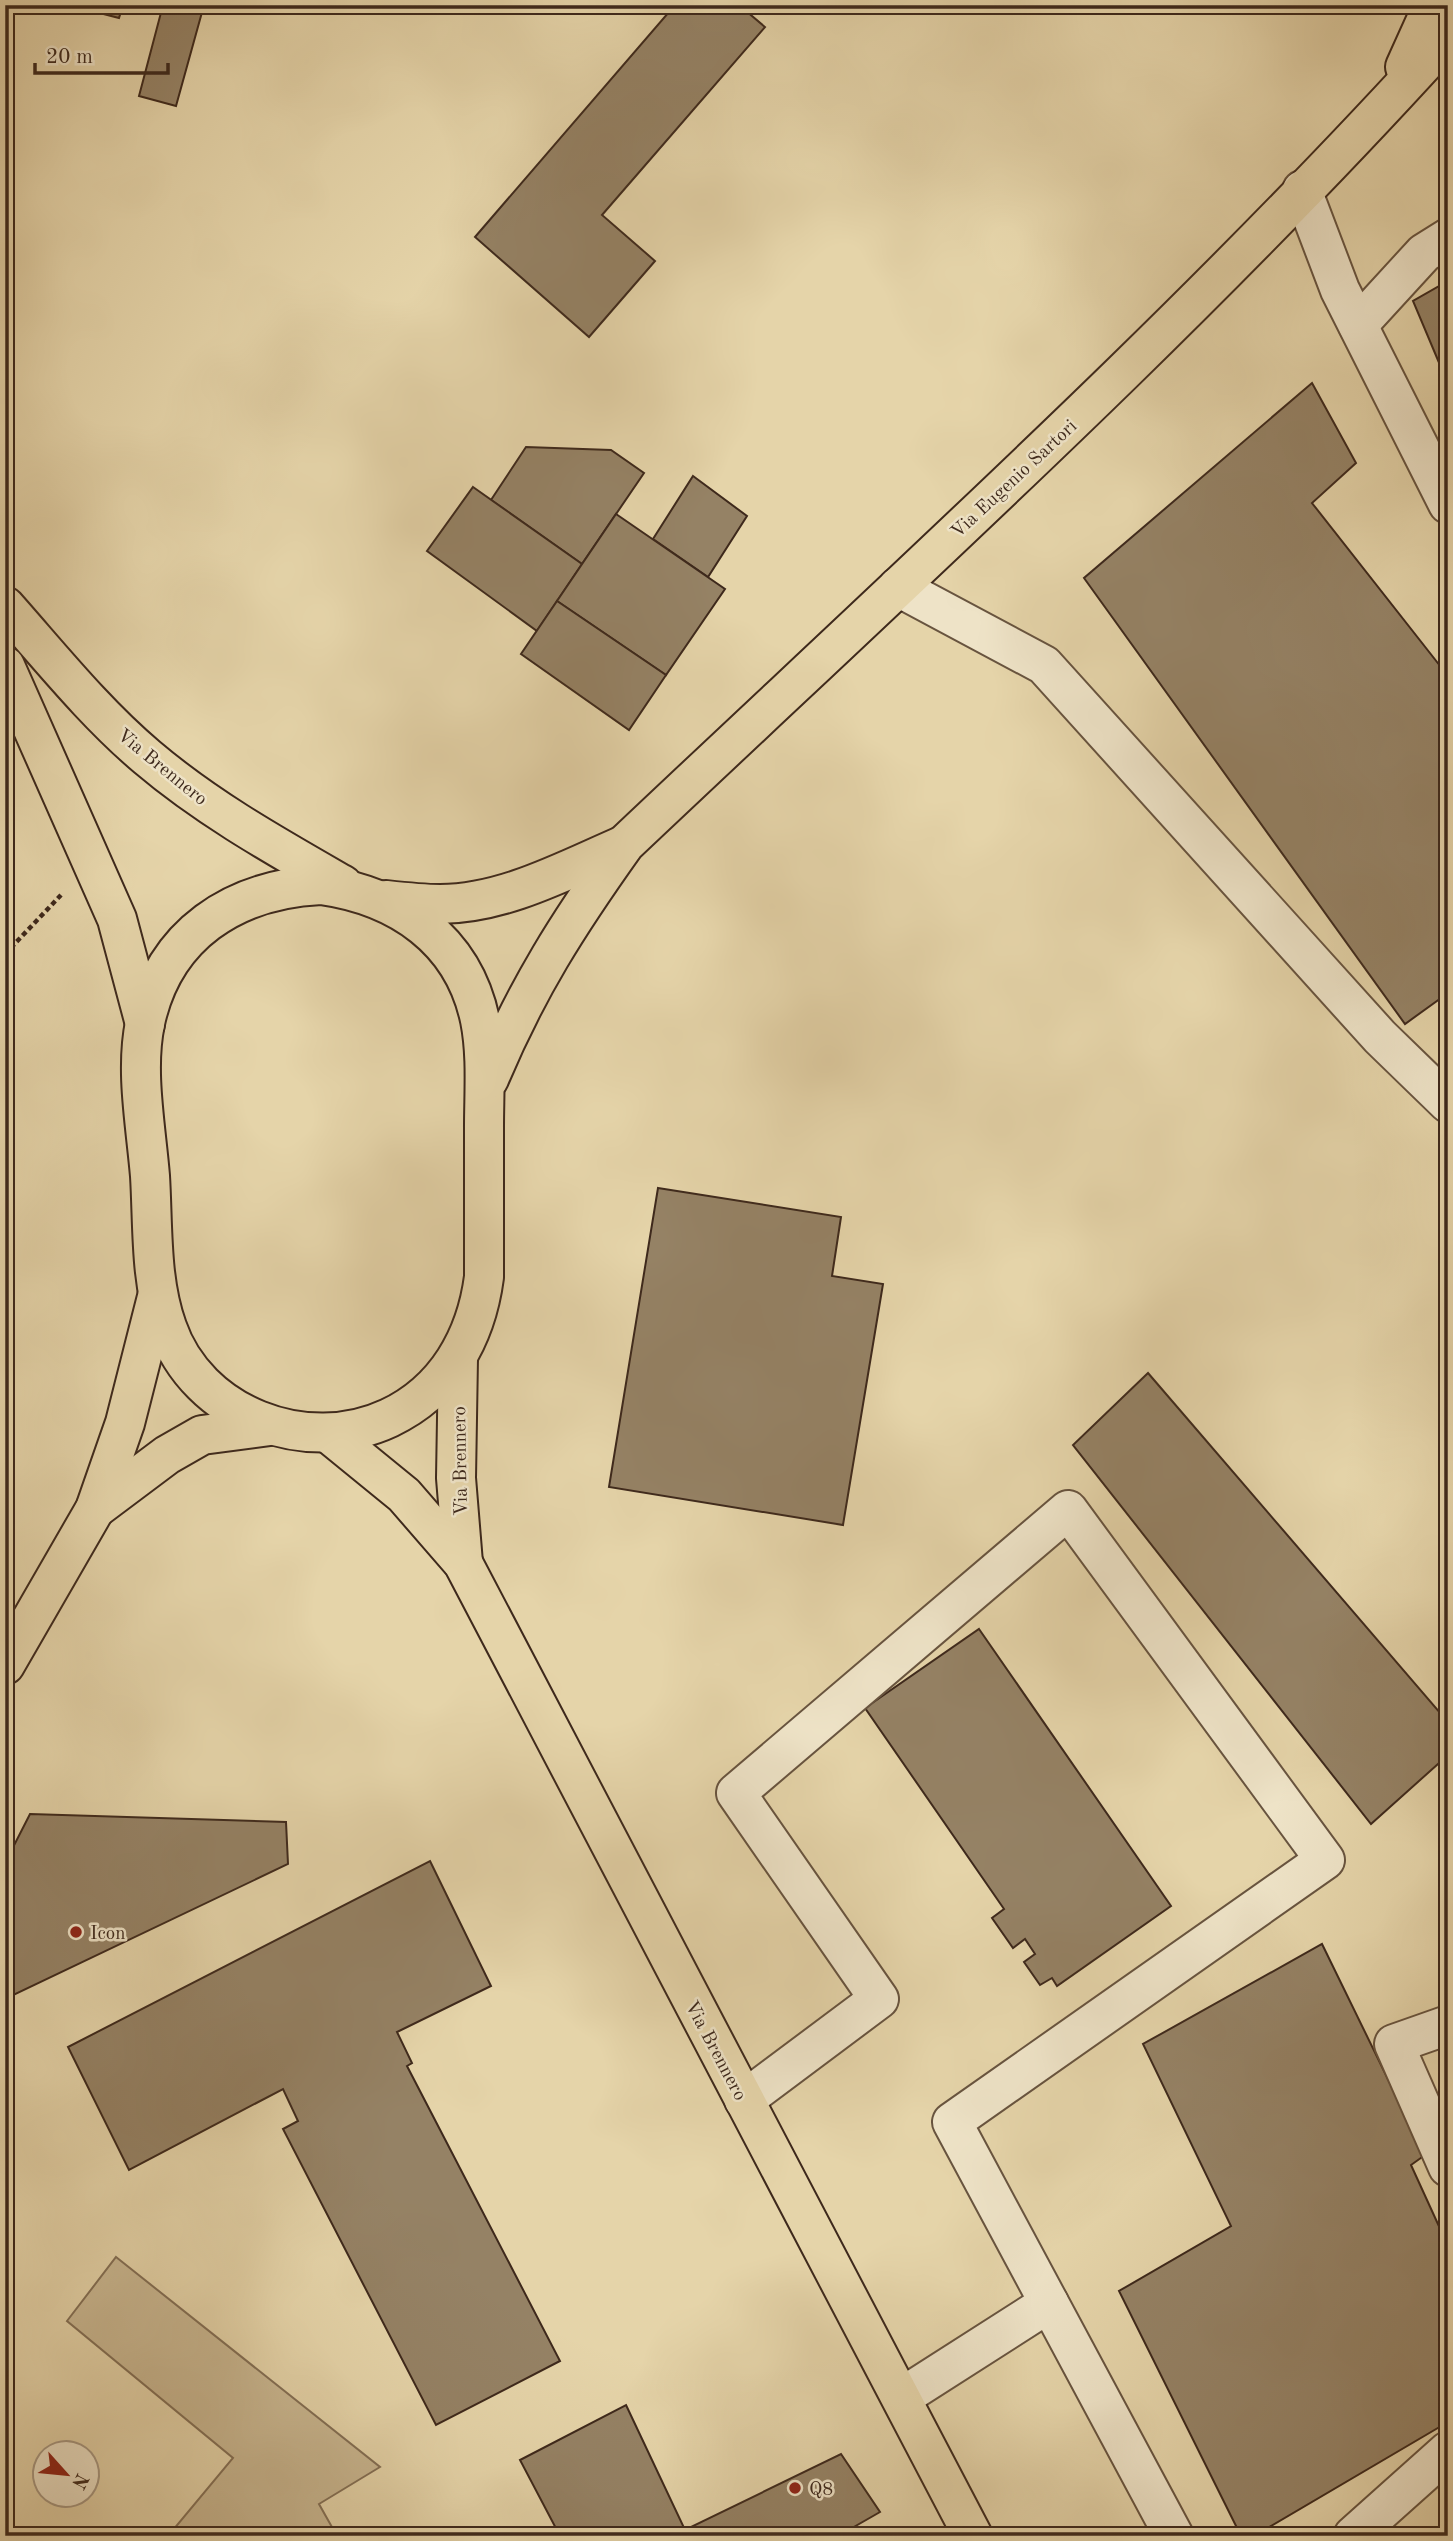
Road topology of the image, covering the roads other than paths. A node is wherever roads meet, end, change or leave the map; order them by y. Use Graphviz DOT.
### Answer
graph roads {
  1 [pos="1433,5"];
  2 [pos="1448,37"];
  3 [pos="1390,101"];
  4 [pos="1302,190"];
  5 [pos="1448,238"];
  6 [pos="1358,325"];
  7 [pos="1448,504"];
  8 [pos="898,587"];
  9 [pos="5,606"];
  10 [pos="5,666"];
  11 [pos="625,844"];
  12 [pos="367,895"];
  13 [pos="145,1024"];
  14 [pos="484,1092"];
  15 [pos="1448,1103"];
  16 [pos="158,1295"];
  17 [pos="458,1358"];
  18 [pos="270,1426"];
  19 [pos="328,1433"];
  20 [pos="95,1509"];
  21 [pos="463,1563"];
  22 [pos="5,1665"];
  23 [pos="1448,2025"];
  24 [pos="744,2101"];
  25 [pos="1448,2167"];
  26 [pos="1049,2303"];
  27 [pos="902,2397"];
  28 [pos="1448,2451"];
  29 [pos="973,2536"];
  30 [pos="1174,2536"];
  31 [pos="1353,2536"];
  1 -- 3 [label="main road, Via Eugenio Sartori"];
  2 -- 3 [label="main road, Via Eugenio Sartori"];
  3 -- 4 [label="main road, Via Eugenio Sartori"];
  4 -- 6 [label="lane"];
  4 -- 8 [label="main road, Via Eugenio Sartori"];
  5 -- 6 [label="lane"];
  6 -- 7 [label="lane"];
  8 -- 11 [label="main road, Via Eugenio Sartori"];
  8 -- 15 [label="lane"];
  9 -- 12 [label="main road, Via Brennero"];
  10 -- 13 [label="main road"];
  11 -- 12 [label="main road, Via Eugenio Sartori"];
  11 -- 14 [label="main road, Via Eugenio Sartori"];
  12 -- 13 [label="main road, Via Eugenio Sartori"];
  12 -- 14 [label="main road, Via Brennero"];
  13 -- 16 [label="main road"];
  14 -- 17 [label="main road, Via Brennero"];
  16 -- 18 [label="main road"];
  16 -- 20 [label="main road"];
  17 -- 19 [label="main road"];
  17 -- 21 [label="main road, Via Brennero"];
  18 -- 19 [label="main road"];
  18 -- 20 [label="main road"];
  19 -- 21 [label="main road, Via Brennero"];
  20 -- 22 [label="main road"];
  21 -- 24 [label="main road, Via Brennero"];
  23 -- 25 [label="lane"];
  24 -- 26 [label="lane"];
  24 -- 27 [label="main road, Via Brennero"];
  26 -- 27 [label="lane"];
  26 -- 30 [label="lane"];
  27 -- 29 [label="main road, Via Brennero"];
  28 -- 31 [label="lane"];
}
